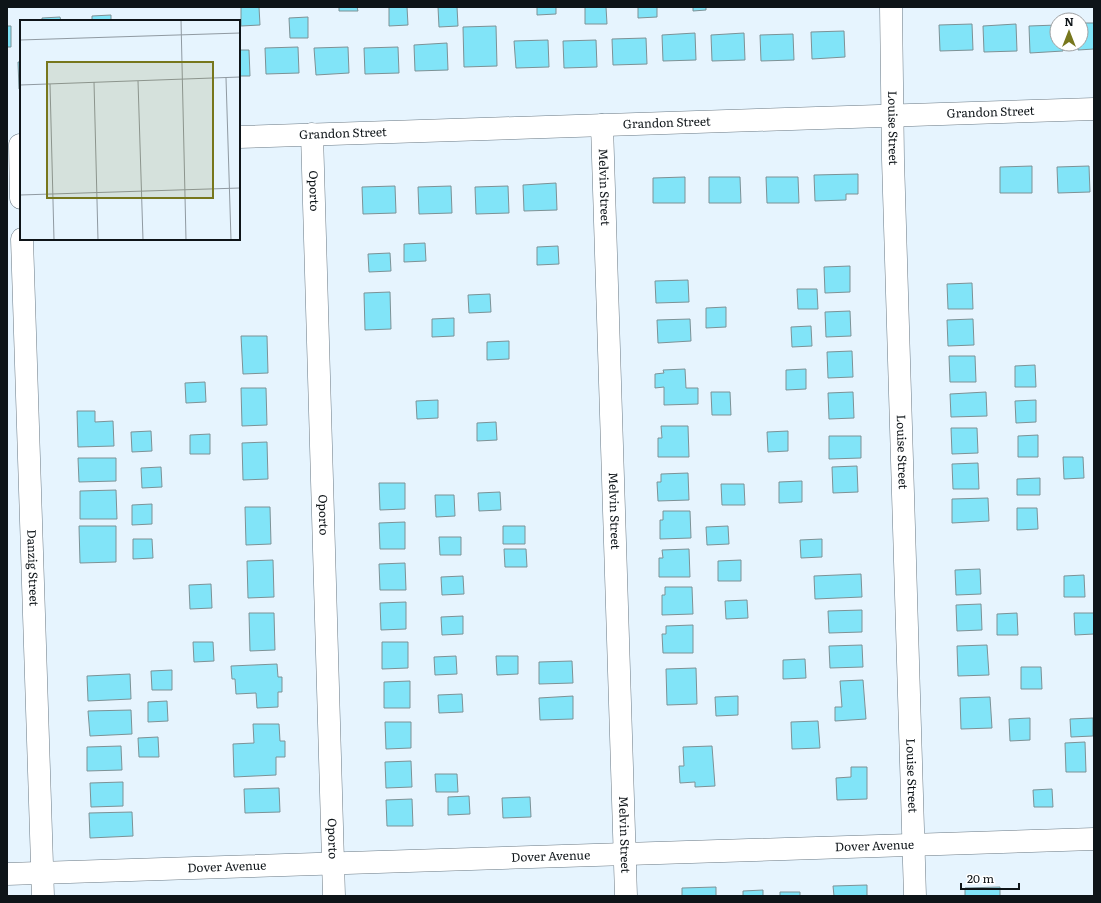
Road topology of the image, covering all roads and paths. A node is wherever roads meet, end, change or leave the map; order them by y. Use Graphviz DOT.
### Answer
graph roads {
  1 [pos="891,7"];
  2 [pos="1094,109"];
  3 [pos="893,116"];
  4 [pos="602,125"];
  5 [pos="312,134"];
  6 [pos="240,137"];
  7 [pos="16,145"];
  8 [pos="20,187"];
  9 [pos="22,240"];
  10 [pos="1094,839"];
  11 [pos="914,845"];
  12 [pos="625,854"];
  13 [pos="333,864"];
  14 [pos="42,873"];
  15 [pos="7,874"];
  16 [pos="43,896"];
  17 [pos="334,896"];
  18 [pos="626,896"];
  19 [pos="915,896"];
  1 -- 3 [label="street, Louise Street"];
  2 -- 3 [label="street, Grandon Street"];
  3 -- 4 [label="street, Grandon Street"];
  3 -- 11 [label="street, Louise Street"];
  4 -- 5 [label="street, Grandon Street"];
  4 -- 12 [label="street, Melvin Street"];
  5 -- 6 [label="street, Grandon Street"];
  5 -- 13 [label="street, Oporto"];
  7 -- 8 [label="street"];
  9 -- 14 [label="street, Danzig Street"];
  10 -- 11 [label="street, Dover Avenue"];
  11 -- 12 [label="street, Dover Avenue"];
  11 -- 19 [label="street, Louise Street"];
  12 -- 13 [label="street, Dover Avenue"];
  12 -- 18 [label="street, Melvin Street"];
  13 -- 14 [label="street, Dover Avenue"];
  13 -- 17 [label="street, Oporto"];
  14 -- 15 [label="street, Dover Avenue"];
  14 -- 16 [label="street, Danzig Street"];
}
